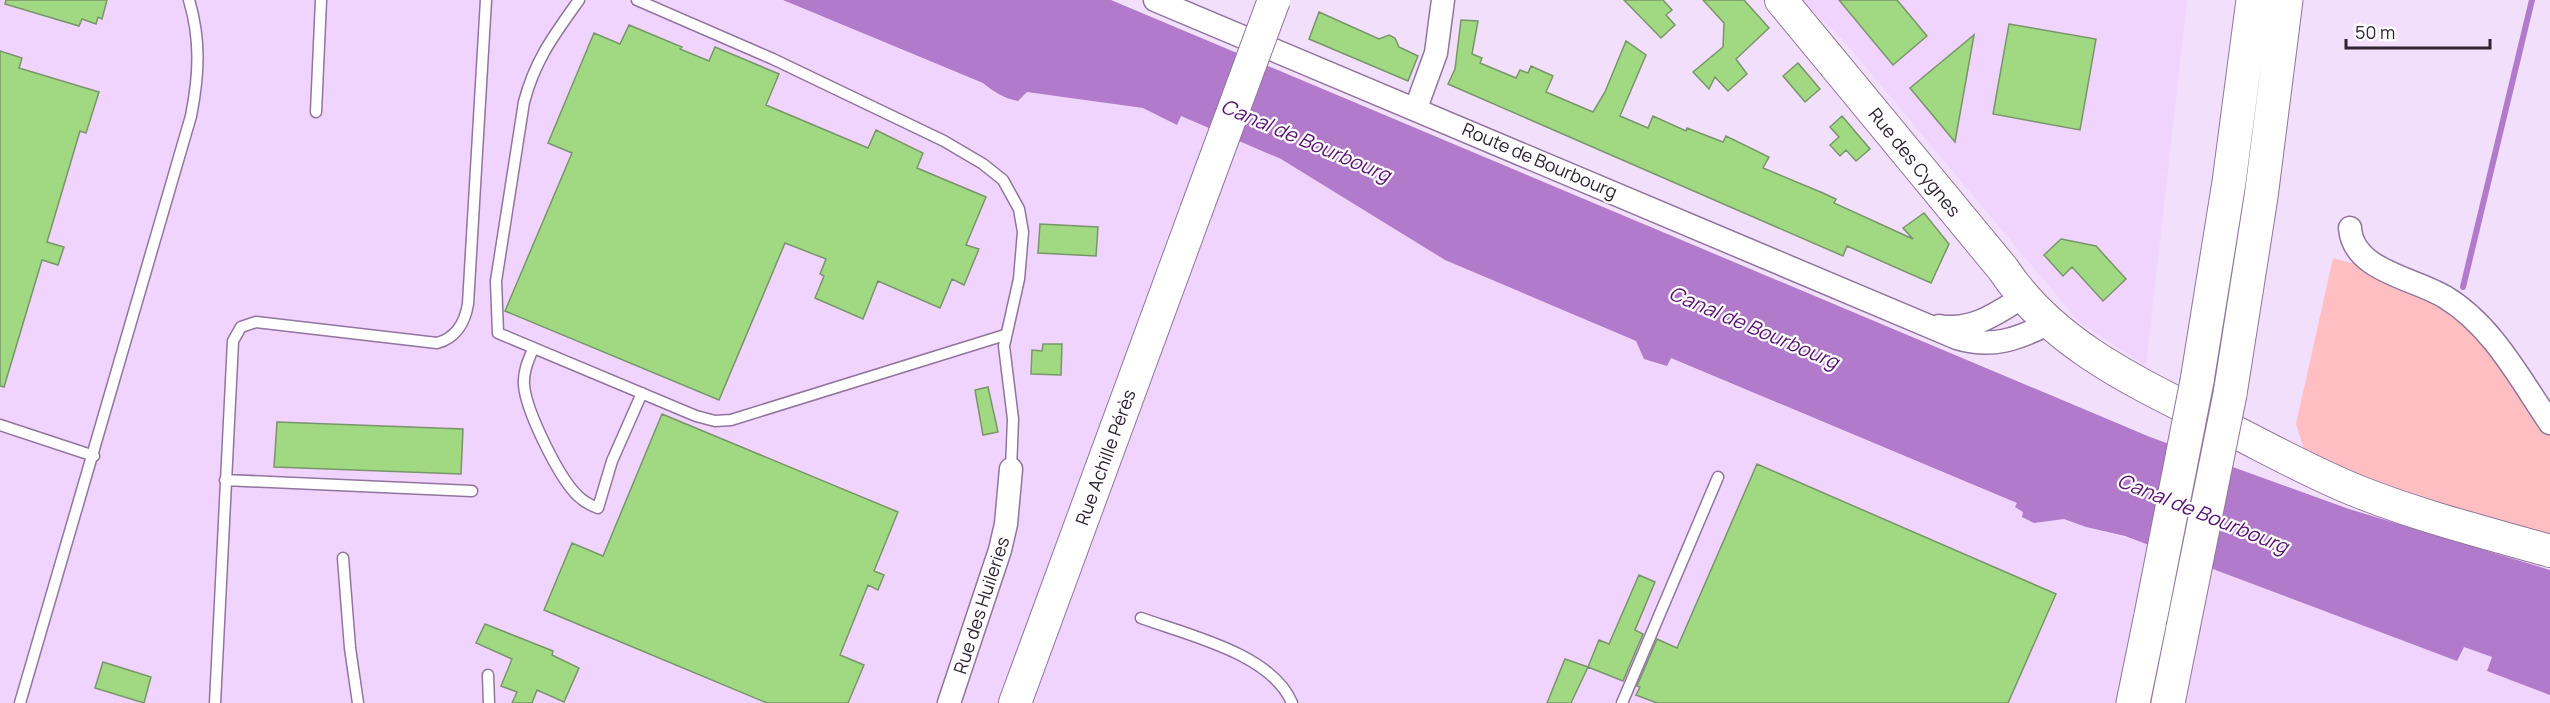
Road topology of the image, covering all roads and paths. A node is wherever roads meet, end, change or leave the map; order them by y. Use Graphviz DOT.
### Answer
graph roads {
  1 [pos="189,0"];
  2 [pos="321,0"];
  3 [pos="486,0"];
  4 [pos="579,0"];
  5 [pos="637,0"];
  6 [pos="1155,0"];
  7 [pos="1274,0"];
  8 [pos="1443,0"];
  9 [pos="1781,0"];
  10 [pos="2253,0"];
  11 [pos="2286,0"];
  12 [pos="1416,108"];
  13 [pos="316,112"];
  14 [pos="2350,228"];
  15 [pos="2023,297"];
  16 [pos="1924,323"];
  17 [pos="2050,323"];
  18 [pos="1005,335"];
  19 [pos="533,349"];
  20 [pos="642,393"];
  21 [pos="2550,423"];
  22 [pos="0,425"];
  23 [pos="94,456"];
  24 [pos="1011,469"];
  25 [pos="1718,477"];
  26 [pos="225,480"];
  27 [pos="472,491"];
  28 [pos="2550,550"];
  29 [pos="343,558"];
  30 [pos="1141,618"];
  31 [pos="488,675"];
  32 [pos="20,703"];
  33 [pos="215,703"];
  34 [pos="358,703"];
  35 [pos="489,703"];
  36 [pos="949,703"];
  37 [pos="1015,703"];
  38 [pos="1292,703"];
  39 [pos="1622,703"];
  40 [pos="2133,703"];
  41 [pos="2169,703"];
  1 -- 23 [label="lane"];
  2 -- 13 [label="lane"];
  3 -- 26 [label="lane"];
  4 -- 19 [label="lane"];
  5 -- 18 [label="lane"];
  6 -- 12 [label="street, Route de Bourbourg"];
  7 -- 37 [label="main road, Rue Achille Pérès, bridge"];
  8 -- 12 [label="street"];
  9 -- 15 [label="main road, Rue des Cygnes"];
  10 -- 40 [label="highway, bridge"];
  11 -- 41 [label="highway, bridge"];
  12 -- 16 [label="street, Route de Bourbourg"];
  14 -- 21 [label="street"];
  15 -- 16 [label="street, Route de Bourbourg"];
  15 -- 17 [label="main road, Rue des Cygnes"];
  16 -- 17 [label="street, Route de Bourbourg"];
  17 -- 28 [label="main road, Rue des Cygnes"];
  18 -- 20 [label="lane"];
  18 -- 24 [label="lane"];
  19 -- 20 [label="lane"];
  19 -- 20 [label="lane"];
  22 -- 23 [label="lane"];
  23 -- 32 [label="lane"];
  24 -- 36 [label="street, Rue des Huileries"];
  25 -- 39 [label="lane"];
  26 -- 27 [label="lane"];
  26 -- 33 [label="lane"];
  29 -- 34 [label="lane"];
  30 -- 38 [label="lane"];
  31 -- 35 [label="lane"];
}
